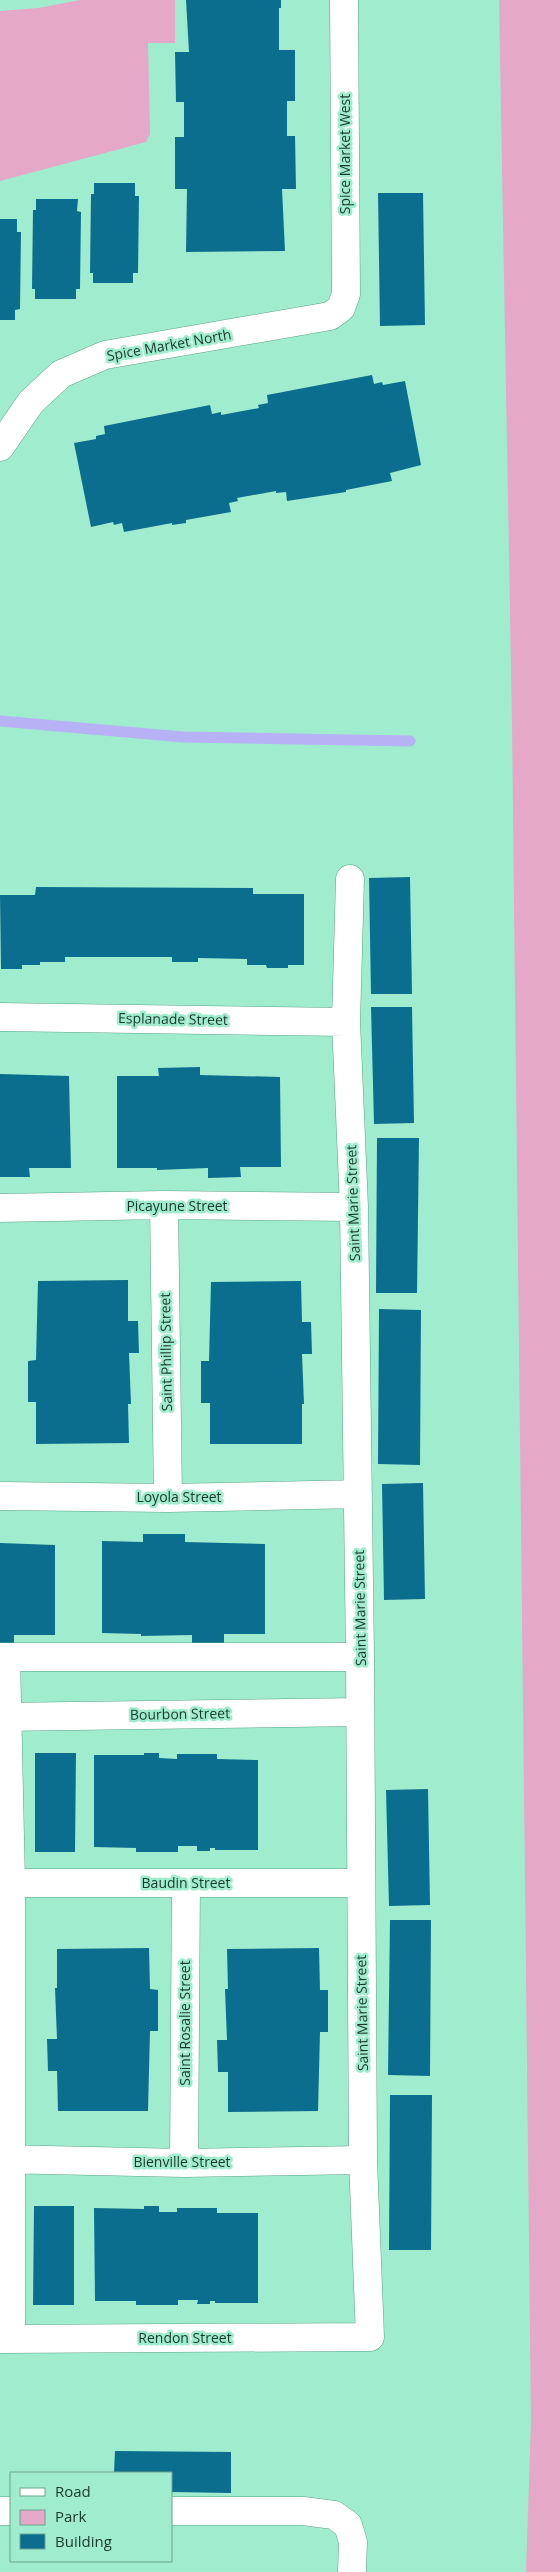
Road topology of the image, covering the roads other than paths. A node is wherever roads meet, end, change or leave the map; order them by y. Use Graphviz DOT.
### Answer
graph roads {
  1 [pos="344,0"];
  2 [pos="340,308"];
  3 [pos="0,447"];
  4 [pos="350,879"];
  5 [pos="0,1017"];
  6 [pos="346,1022"];
  7 [pos="164,1206"];
  8 [pos="354,1207"];
  9 [pos="0,1208"];
  10 [pos="358,1494"];
  11 [pos="0,1496"];
  12 [pos="168,1498"];
  13 [pos="3,1656"];
  14 [pos="360,1657"];
  15 [pos="360,1712"];
  16 [pos="3,1717"];
  17 [pos="11,1883"];
  18 [pos="186,1883"];
  19 [pos="361,1883"];
  20 [pos="6,2159"];
  21 [pos="363,2160"];
  22 [pos="184,2162"];
  23 [pos="370,2337"];
  24 [pos="6,2339"];
  25 [pos="172,2511"];
  26 [pos="352,2572"];
  1 -- 2 [label="street, Spice Market West"];
  2 -- 3 [label="street, Spice Market North"];
  4 -- 6 [label="street, Saint Marie Street"];
  5 -- 6 [label="street, Esplanade Street"];
  6 -- 8 [label="street, Saint Marie Street"];
  7 -- 8 [label="street, Picayune Street"];
  7 -- 9 [label="street, Picayune Street"];
  7 -- 12 [label="street, Saint Phillip Street"];
  8 -- 10 [label="street, Saint Marie Street"];
  10 -- 12 [label="street, Loyola Street"];
  10 -- 14 [label="street, Saint Marie Street"];
  11 -- 12 [label="street, Loyola Street"];
  13 -- 14 [label="street"];
  13 -- 16 [label="street"];
  14 -- 15 [label="street, Saint Marie Street"];
  15 -- 16 [label="street, Bourbon Street"];
  15 -- 19 [label="street, Saint Marie Street"];
  16 -- 17 [label="street"];
  17 -- 18 [label="street, Baudin Street"];
  17 -- 20 [label="street"];
  18 -- 19 [label="street, Baudin Street"];
  18 -- 22 [label="street, Saint Rosalie Street"];
  19 -- 21 [label="street, Saint Marie Street"];
  20 -- 22 [label="street, Bienville Street"];
  20 -- 24 [label="street"];
  21 -- 22 [label="street, Bienville Street"];
  21 -- 23 [label="street, Saint Marie Street"];
  23 -- 24 [label="street, Rendon Street"];
  25 -- 26 [label="street"];
}
